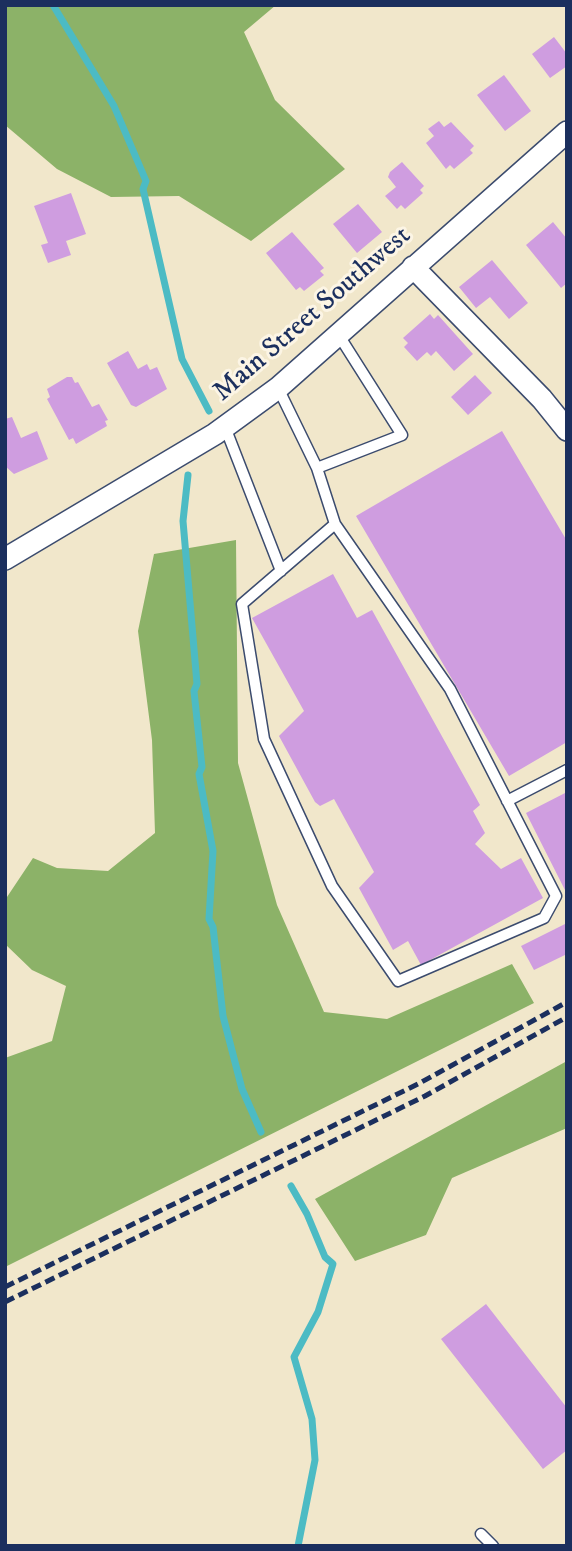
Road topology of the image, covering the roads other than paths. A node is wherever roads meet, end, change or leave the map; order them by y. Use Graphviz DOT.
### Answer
graph roads {
  1 [pos="563,142"];
  2 [pos="413,267"];
  3 [pos="338,334"];
  4 [pos="278,388"];
  5 [pos="225,427"];
  6 [pos="567,430"];
  7 [pos="317,468"];
  8 [pos="335,524"];
  9 [pos="5,559"];
  10 [pos="281,571"];
  11 [pos="567,770"];
  12 [pos="507,801"];
  13 [pos="481,1534"];
  14 [pos="493,1546"];
  1 -- 2 [label="street, Main Street Southwest"];
  2 -- 3 [label="street, Main Street Southwest"];
  2 -- 6 [label="street"];
  3 -- 4 [label="street, Main Street Southwest"];
  3 -- 7 [label="lane"];
  4 -- 5 [label="street, Main Street Southwest"];
  4 -- 7 [label="lane"];
  5 -- 9 [label="street, Main Street Southwest"];
  5 -- 10 [label="lane"];
  7 -- 8 [label="lane"];
  8 -- 10 [label="lane"];
  8 -- 12 [label="lane"];
  10 -- 12 [label="lane"];
  11 -- 12 [label="lane"];
  13 -- 14 [label="lane"];
}
